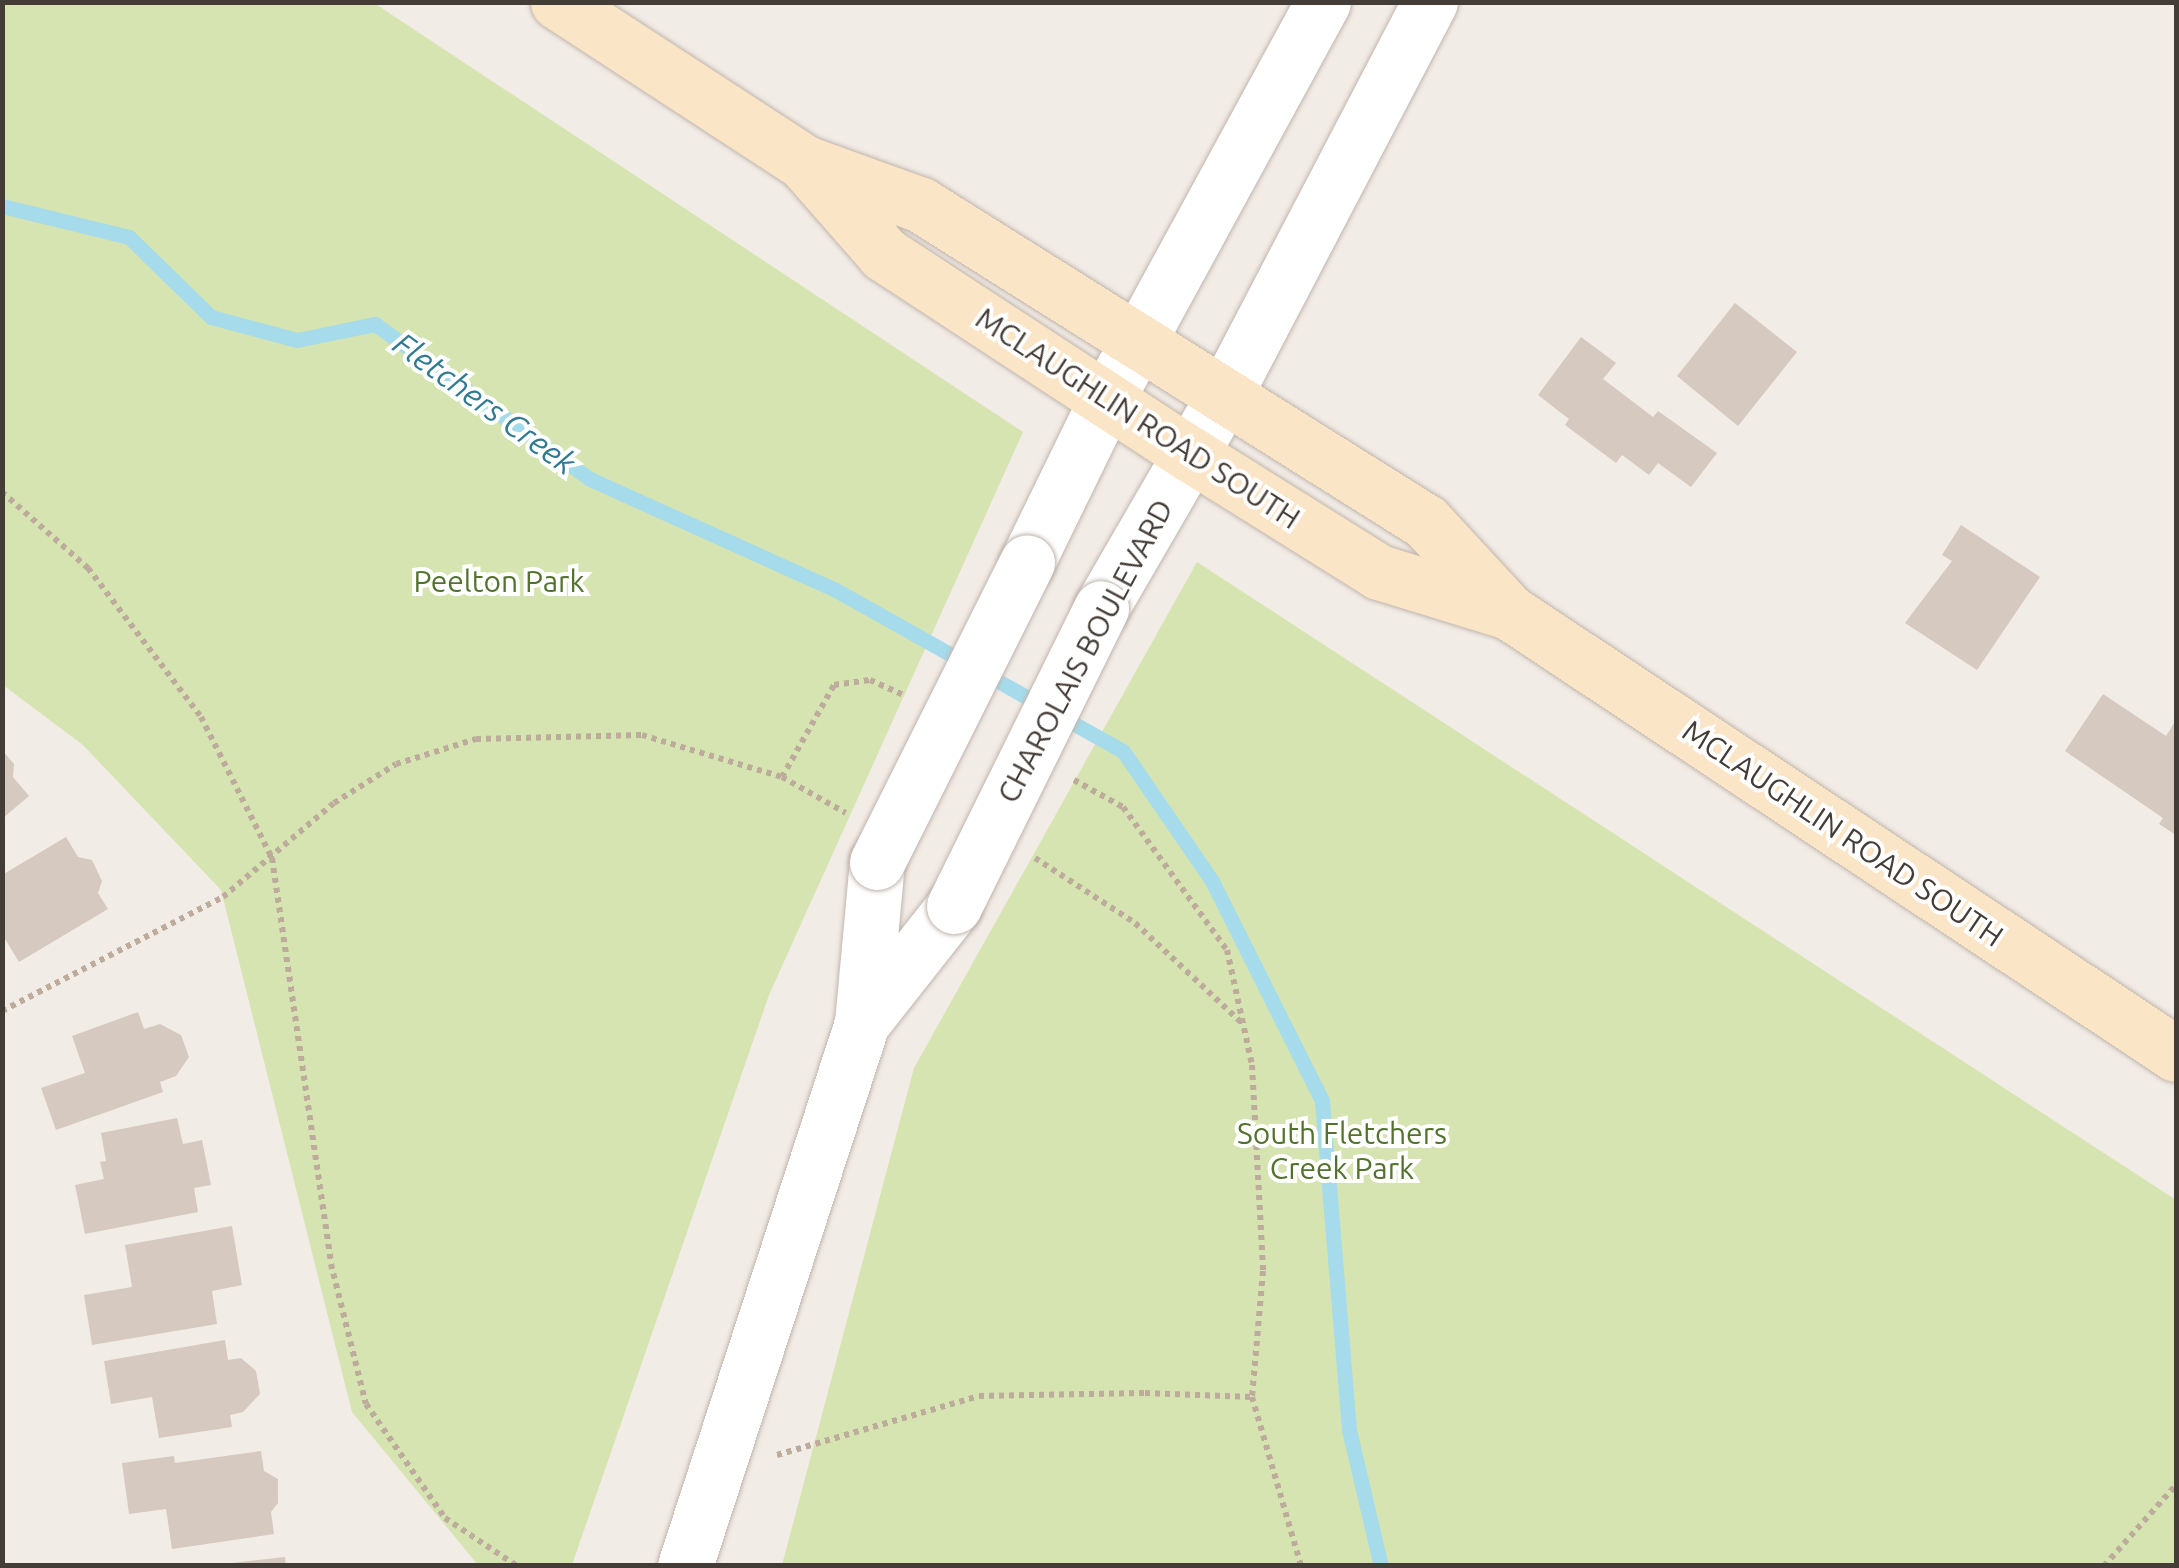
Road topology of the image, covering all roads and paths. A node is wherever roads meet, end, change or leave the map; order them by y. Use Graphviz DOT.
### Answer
graph roads {
  1 [pos="558,2"];
  2 [pos="1323,2"];
  3 [pos="1430,2"];
  4 [pos="804,164"];
  5 [pos="1139,340"];
  6 [pos="1226,392"];
  7 [pos="1106,400"];
  8 [pos="1190,454"];
  9 [pos="2,492"];
  10 [pos="1509,612"];
  11 [pos="782,777"];
  12 [pos="992,830"];
  13 [pos="886,845"];
  14 [pos="862,1023"];
  15 [pos="1244,1024"];
  16 [pos="2176,1054"];
  17 [pos="1252,1397"];
  18 [pos="715,1472"];
  19 [pos="2176,1485"];
  20 [pos="517,1566"];
  21 [pos="684,1566"];
  22 [pos="2104,1566"];
  1 -- 4 [label="main road, MCLAUGHLIN ROAD SOUTH"];
  2 -- 5 [label="street, CHAROLAIS BOULEVARD"];
  3 -- 6 [label="street, CHAROLAIS BOULEVARD"];
  4 -- 5 [label="main road, MCLAUGHLIN ROAD SOUTH"];
  4 -- 7 [label="main road, MCLAUGHLIN ROAD SOUTH"];
  5 -- 6 [label="main road, MCLAUGHLIN ROAD SOUTH"];
  5 -- 7 [label="street, CHAROLAIS BOULEVARD"];
  6 -- 8 [label="street, CHAROLAIS BOULEVARD"];
  6 -- 10 [label="main road, MCLAUGHLIN ROAD SOUTH"];
  7 -- 8 [label="main road, MCLAUGHLIN ROAD SOUTH"];
  7 -- 13 [label="street, CHAROLAIS BOULEVARD, bridge"];
  8 -- 10 [label="main road, MCLAUGHLIN ROAD SOUTH"];
  8 -- 12 [label="street, CHAROLAIS BOULEVARD, bridge"];
  9 -- 20 [label="path"];
  10 -- 16 [label="main road, MCLAUGHLIN ROAD SOUTH"];
  11 -- 13 [label="path"];
  12 -- 14 [label="street, CHAROLAIS BOULEVARD, bridge"];
  12 -- 15 [label="path"];
  13 -- 14 [label="street, CHAROLAIS BOULEVARD"];
  14 -- 18 [label="street, CHAROLAIS BOULEVARD"];
  17 -- 18 [label="path"];
  18 -- 21 [label="street, CHAROLAIS BOULEVARD"];
  19 -- 22 [label="path"];
}
